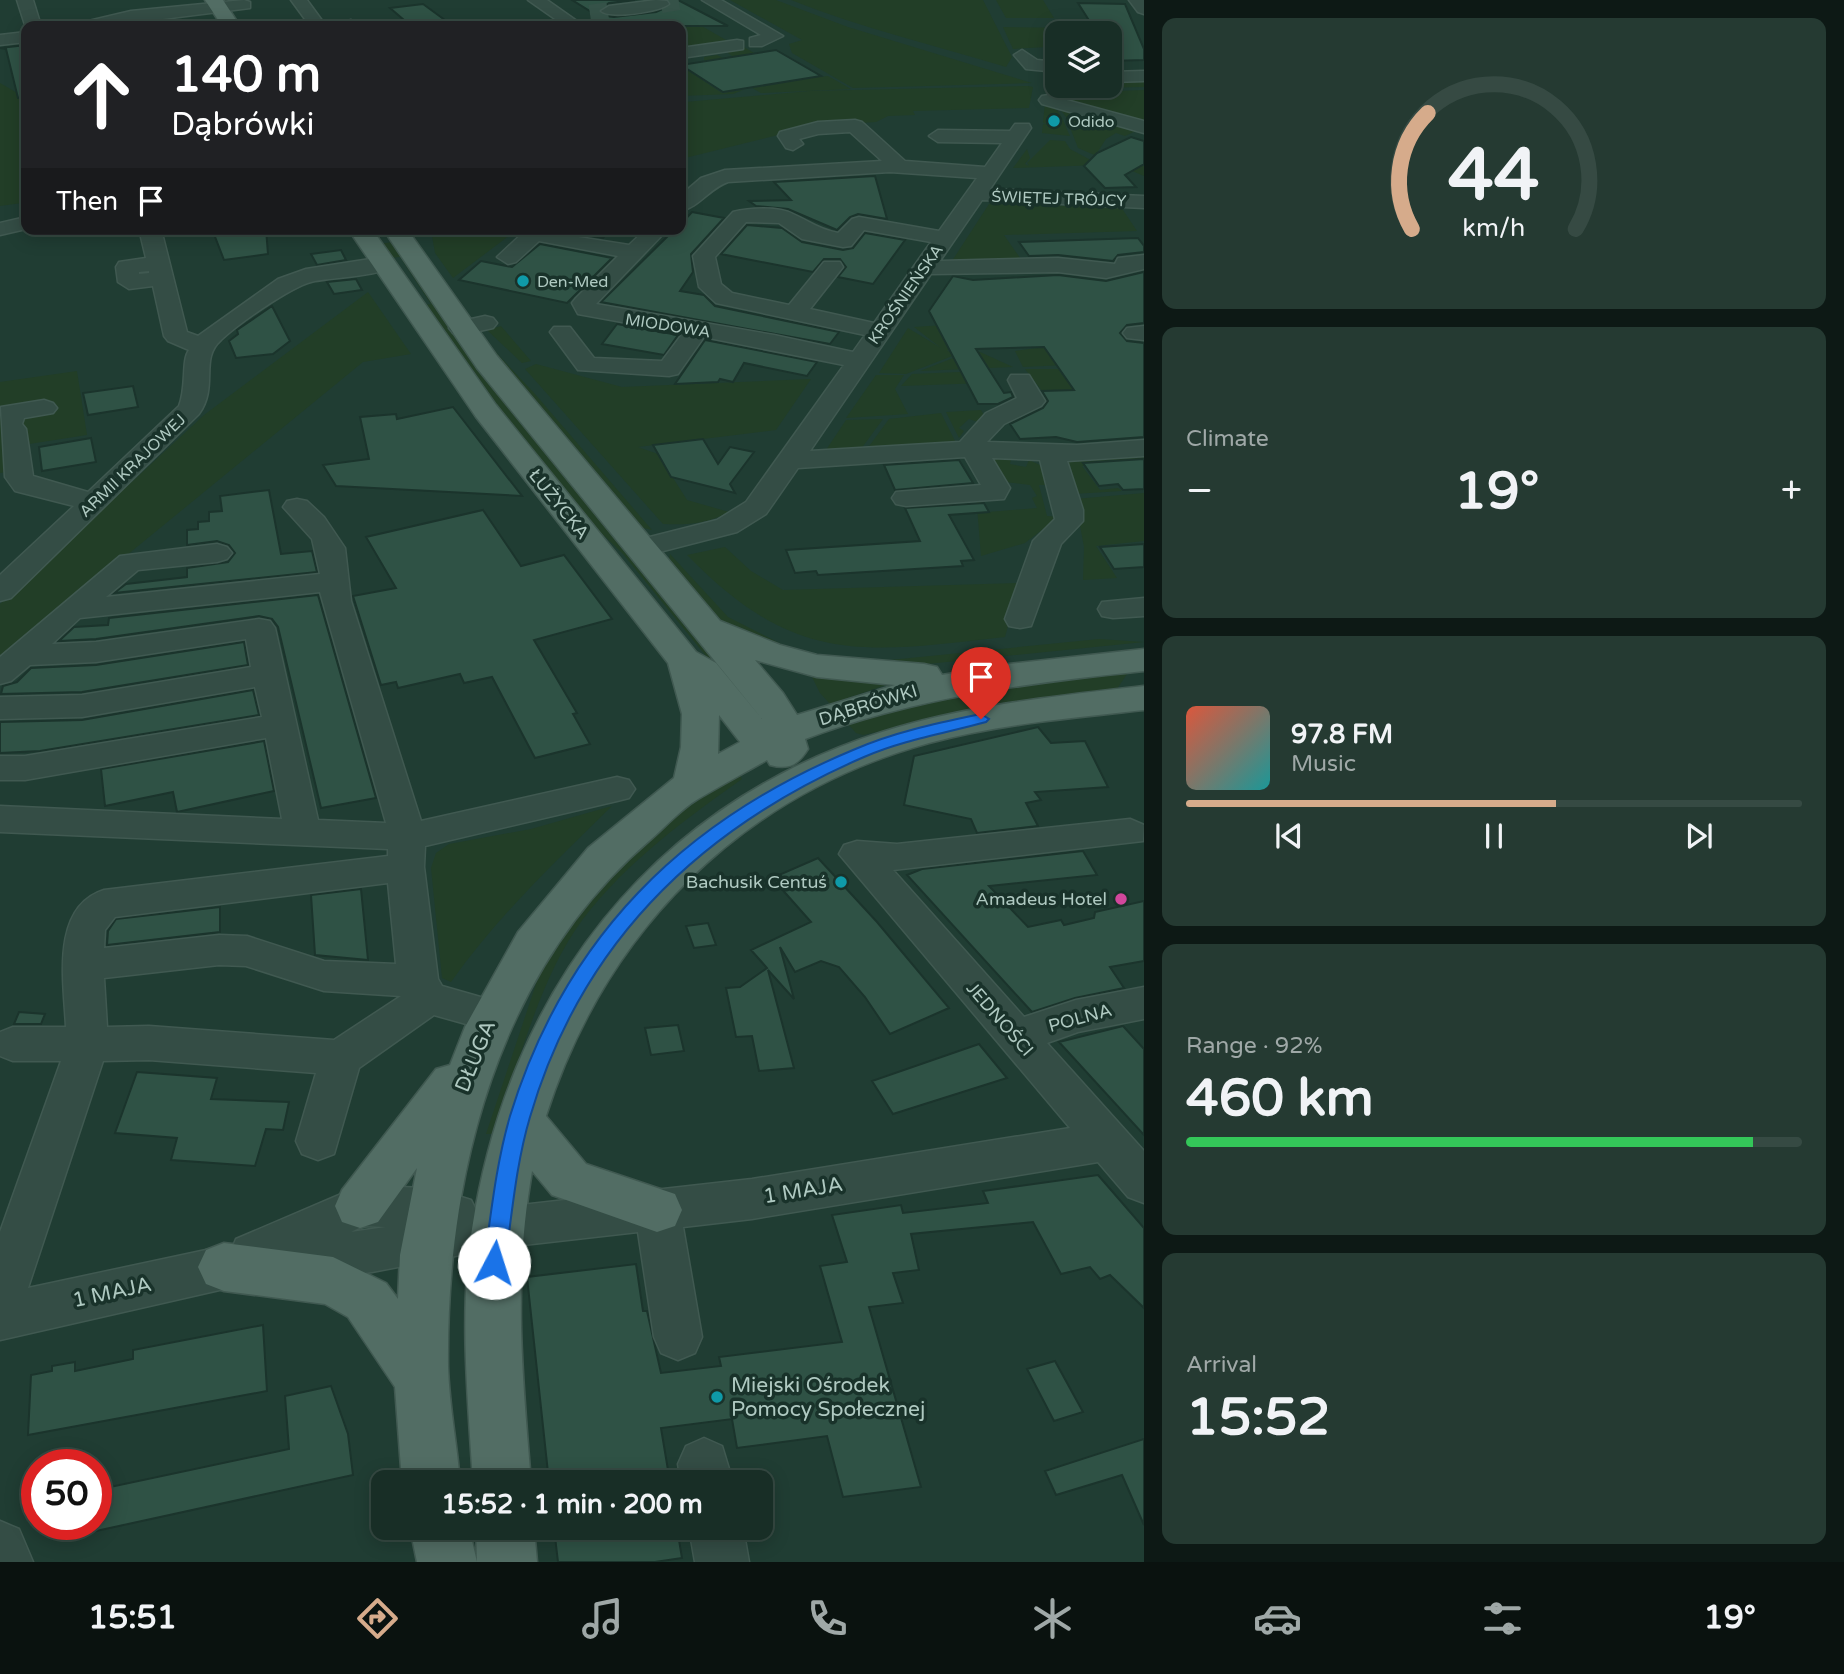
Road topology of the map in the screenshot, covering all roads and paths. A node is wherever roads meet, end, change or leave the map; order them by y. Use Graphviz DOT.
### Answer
graph roads {
  1 [pos="25,0"];
  2 [pos="299,0"];
  3 [pos="536,0"];
  4 [pos="710,0"];
  5 [pos="1137,0"];
  6 [pos="217,4"];
  7 [pos="661,4"];
  8 [pos="245,7"];
  9 [pos="1144,9"];
  10 [pos="609,11"];
  11 [pos="590,14"];
  12 [pos="31,21"];
  13 [pos="108,21"];
  14 [pos="228,21"];
  15 [pos="314,21"];
  16 [pos="568,21"];
  17 [pos="572,21"];
  18 [pos="21,38"];
  19 [pos="0,40"];
  20 [pos="756,42"];
  21 [pos="737,45"];
  22 [pos="686,52"];
  23 [pos="1022,55"];
  24 [pos="1144,63"];
  25 [pos="1122,64"];
  26 [pos="1045,71"];
  27 [pos="1144,76"];
  28 [pos="1122,77"];
  29 [pos="1048,100"];
  30 [pos="1144,127"];
  31 [pos="938,136"];
  32 [pos="793,144"];
  33 [pos="899,166"];
  34 [pos="989,173"];
  35 [pos="975,194"];
  36 [pos="686,200"];
  37 [pos="1141,202"];
  38 [pos="906,209"];
  39 [pos="809,211"];
  40 [pos="836,214"];
  41 [pos="784,217"];
  42 [pos="861,219"];
  43 [pos="21,224"];
  44 [pos="0,229"];
  45 [pos="151,235"];
  46 [pos="363,235"];
  47 [pos="533,235"];
  48 [pos="539,235"];
  49 [pos="652,235"];
  50 [pos="401,238"];
  51 [pos="943,238"];
  52 [pos="635,253"];
  53 [pos="508,257"];
  54 [pos="1144,262"];
  55 [pos="385,267"];
  56 [pos="832,267"];
  57 [pos="922,268"];
  58 [pos="425,301"];
  59 [pos="795,313"];
  60 [pos="697,330"];
  61 [pos="879,331"];
  62 [pos="562,332"];
  63 [pos="201,346"];
  64 [pos="859,361"];
  65 [pos="1020,380"];
  66 [pos="44,408"];
  67 [pos="6,426"];
  68 [pos="1144,448"];
  69 [pos="972,450"];
  70 [pos="1051,453"];
  71 [pos="789,460"];
  72 [pos="906,498"];
  73 [pos="93,502"];
  74 [pos="297,508"];
  75 [pos="640,548"];
  76 [pos="217,553"];
  77 [pos="335,581"];
  78 [pos="2,587"];
  79 [pos="1144,607"];
  80 [pos="1113,609"];
  81 [pos="71,610"];
  82 [pos="1020,619"];
  83 [pos="705,624"];
  84 [pos="684,660"];
  85 [pos="1144,660"];
  86 [pos="11,665"];
  87 [pos="269,674"];
  88 [pos="982,677"];
  89 [pos="1143,697"];
  90 [pos="0,708"];
  91 [pos="280,725"];
  92 [pos="779,742"];
  93 [pos="860,752"];
  94 [pos="0,768"];
  95 [pos="689,788"];
  96 [pos="617,789"];
  97 [pos="772,795"];
  98 [pos="0,819"];
  99 [pos="303,832"];
  100 [pos="1130,832"];
  101 [pos="407,852"];
  102 [pos="84,965"];
  103 [pos="423,989"];
  104 [pos="1144,1003"];
  105 [pos="483,1032"];
  106 [pos="1016,1037"];
  107 [pos="13,1044"];
  108 [pos="88,1044"];
  109 [pos="341,1058"];
  110 [pos="519,1118"];
  111 [pos="318,1141"];
  112 [pos="1108,1141"];
  113 [pos="1144,1183"];
  114 [pos="360,1206"];
  115 [pos="657,1210"];
  116 [pos="429,1224"];
  117 [pos="497,1227"];
  118 [pos="224,1267"];
  119 [pos="0,1299"];
  120 [pos="0,1317"];
  121 [pos="678,1337"];
  122 [pos="420,1376"];
  123 [pos="430,1470"];
  124 [pos="501,1470"];
  125 [pos="442,1540"];
  126 [pos="506,1540"];
  127 [pos="718,1540"];
  128 [pos="0,1548"];
  129 [pos="6,1562"];
  130 [pos="447,1562"];
  131 [pos="507,1562"];
  132 [pos="722,1562"];
  1 -- 12 [label="street"];
  2 -- 15 [label="street"];
  3 -- 16 [label="street"];
  4 -- 20 [label="street"];
  5 -- 9 [label="street"];
  6 -- 8 [label="street"];
  6 -- 13 [label="street"];
  6 -- 14 [label="main road"];
  7 -- 10 [label="street"];
  11 -- 17 [label="street"];
  18 -- 19 [label="street"];
  21 -- 22 [label="street"];
  23 -- 26 [label="street"];
  24 -- 25 [label="street"];
  27 -- 28 [label="street"];
  29 -- 30 [label="street"];
  31 -- 34 [label="street, KROŚNIEŃSKA"];
  32 -- 33 [label="street"];
  33 -- 34 [label="street"];
  33 -- 36 [label="street"];
  34 -- 35 [label="street, KROŚNIEŃSKA"];
  35 -- 37 [label="street, ŚWIĘTEJ TRÓJCY"];
  35 -- 51 [label="street, KROŚNIEŃSKA"];
  38 -- 42 [label="street"];
  39 -- 41 [label="street"];
  40 -- 42 [label="street"];
  41 -- 42 [label="street"];
  41 -- 59 [label="street"];
  42 -- 51 [label="street"];
  43 -- 44 [label="street"];
  45 -- 63 [label="street"];
  46 -- 55 [label="main road, ŁUŻYCKA"];
  47 -- 53 [label="street"];
  48 -- 52 [label="street"];
  49 -- 52 [label="street, MIODOWA"];
  50 -- 58 [label="main road, ŁUŻYCKA"];
  51 -- 57 [label="street, KROŚNIEŃSKA"];
  52 -- 60 [label="street, MIODOWA"];
  54 -- 57 [label="street"];
  55 -- 58 [label="main road, ŁUŻYCKA"];
  55 -- 63 [label="street"];
  56 -- 59 [label="street"];
  57 -- 61 [label="street, KROŚNIEŃSKA"];
  58 -- 75 [label="main road, ŁUŻYCKA"];
  58 -- 84 [label="main road, ŁUŻYCKA"];
  59 -- 61 [label="street"];
  60 -- 62 [label="street"];
  60 -- 64 [label="street, MIODOWA"];
  61 -- 64 [label="street, KROŚNIEŃSKA"];
  63 -- 73 [label="street, ARMII KRAJOWEJ"];
  64 -- 71 [label="street, KROŚNIEŃSKA"];
  65 -- 69 [label="street"];
  66 -- 67 [label="street"];
  67 -- 73 [label="street"];
  68 -- 70 [label="street"];
  69 -- 70 [label="street"];
  69 -- 71 [label="street"];
  69 -- 72 [label="street"];
  70 -- 82 [label="street"];
  71 -- 75 [label="street, KROŚNIEŃSKA"];
  73 -- 78 [label="street, ARMII KRAJOWEJ"];
  74 -- 77 [label="street"];
  75 -- 83 [label="main road, ŁUŻYCKA"];
  76 -- 81 [label="street"];
  77 -- 81 [label="street"];
  77 -- 101 [label="street"];
  79 -- 80 [label="street"];
  81 -- 86 [label="street"];
  83 -- 88 [label="main road"];
  83 -- 92 [label="main road, ŁUŻYCKA"];
  84 -- 92 [label="main road, ŁUŻYCKA"];
  84 -- 95 [label="main road"];
  85 -- 88 [label="main road, DĄBRÓWKI"];
  86 -- 87 [label="street"];
  87 -- 90 [label="street"];
  87 -- 91 [label="street"];
  88 -- 92 [label="main road, DĄBRÓWKI"];
  89 -- 93 [label="main road"];
  91 -- 94 [label="street"];
  91 -- 99 [label="street"];
  92 -- 93 [label="main road"];
  92 -- 95 [label="main road, DŁUGA"];
  92 -- 97 [label="main road"];
  93 -- 97 [label="main road"];
  95 -- 105 [label="main road, DŁUGA"];
  96 -- 101 [label="street"];
  97 -- 110 [label="main road"];
  98 -- 99 [label="street"];
  99 -- 101 [label="street"];
  100 -- 106 [label="street, JEDNOŚCI"];
  101 -- 102 [label="street"];
  101 -- 103 [label="street"];
  102 -- 103 [label="street"];
  102 -- 108 [label="street"];
  103 -- 105 [label="street"];
  103 -- 109 [label="street"];
  104 -- 106 [label="street, POLNA"];
  105 -- 114 [label="main road"];
  105 -- 116 [label="main road, DŁUGA"];
  106 -- 112 [label="street, JEDNOŚCI"];
  107 -- 108 [label="street"];
  108 -- 109 [label="street"];
  108 -- 119 [label="street"];
  109 -- 111 [label="street"];
  110 -- 115 [label="main road"];
  110 -- 117 [label="main road"];
  112 -- 113 [label="street, JEDNOŚCI"];
  112 -- 115 [label="street, 1 MAJA"];
  114 -- 116 [label="street, 1 MAJA"];
  114 -- 118 [label="street, 1 MAJA"];
  115 -- 117 [label="street, 1 MAJA"];
  115 -- 121 [label="street"];
  116 -- 117 [label="street, 1 MAJA"];
  116 -- 118 [label="street, 1 MAJA"];
  116 -- 122 [label="main road, DŁUGA"];
  117 -- 124 [label="main road"];
  118 -- 120 [label="street, 1 MAJA"];
  118 -- 122 [label="main road"];
  122 -- 123 [label="main road, DŁUGA"];
  125 -- 130 [label="main road"];
  126 -- 131 [label="main road"];
  127 -- 132 [label="street"];
  128 -- 129 [label="street"];
}
